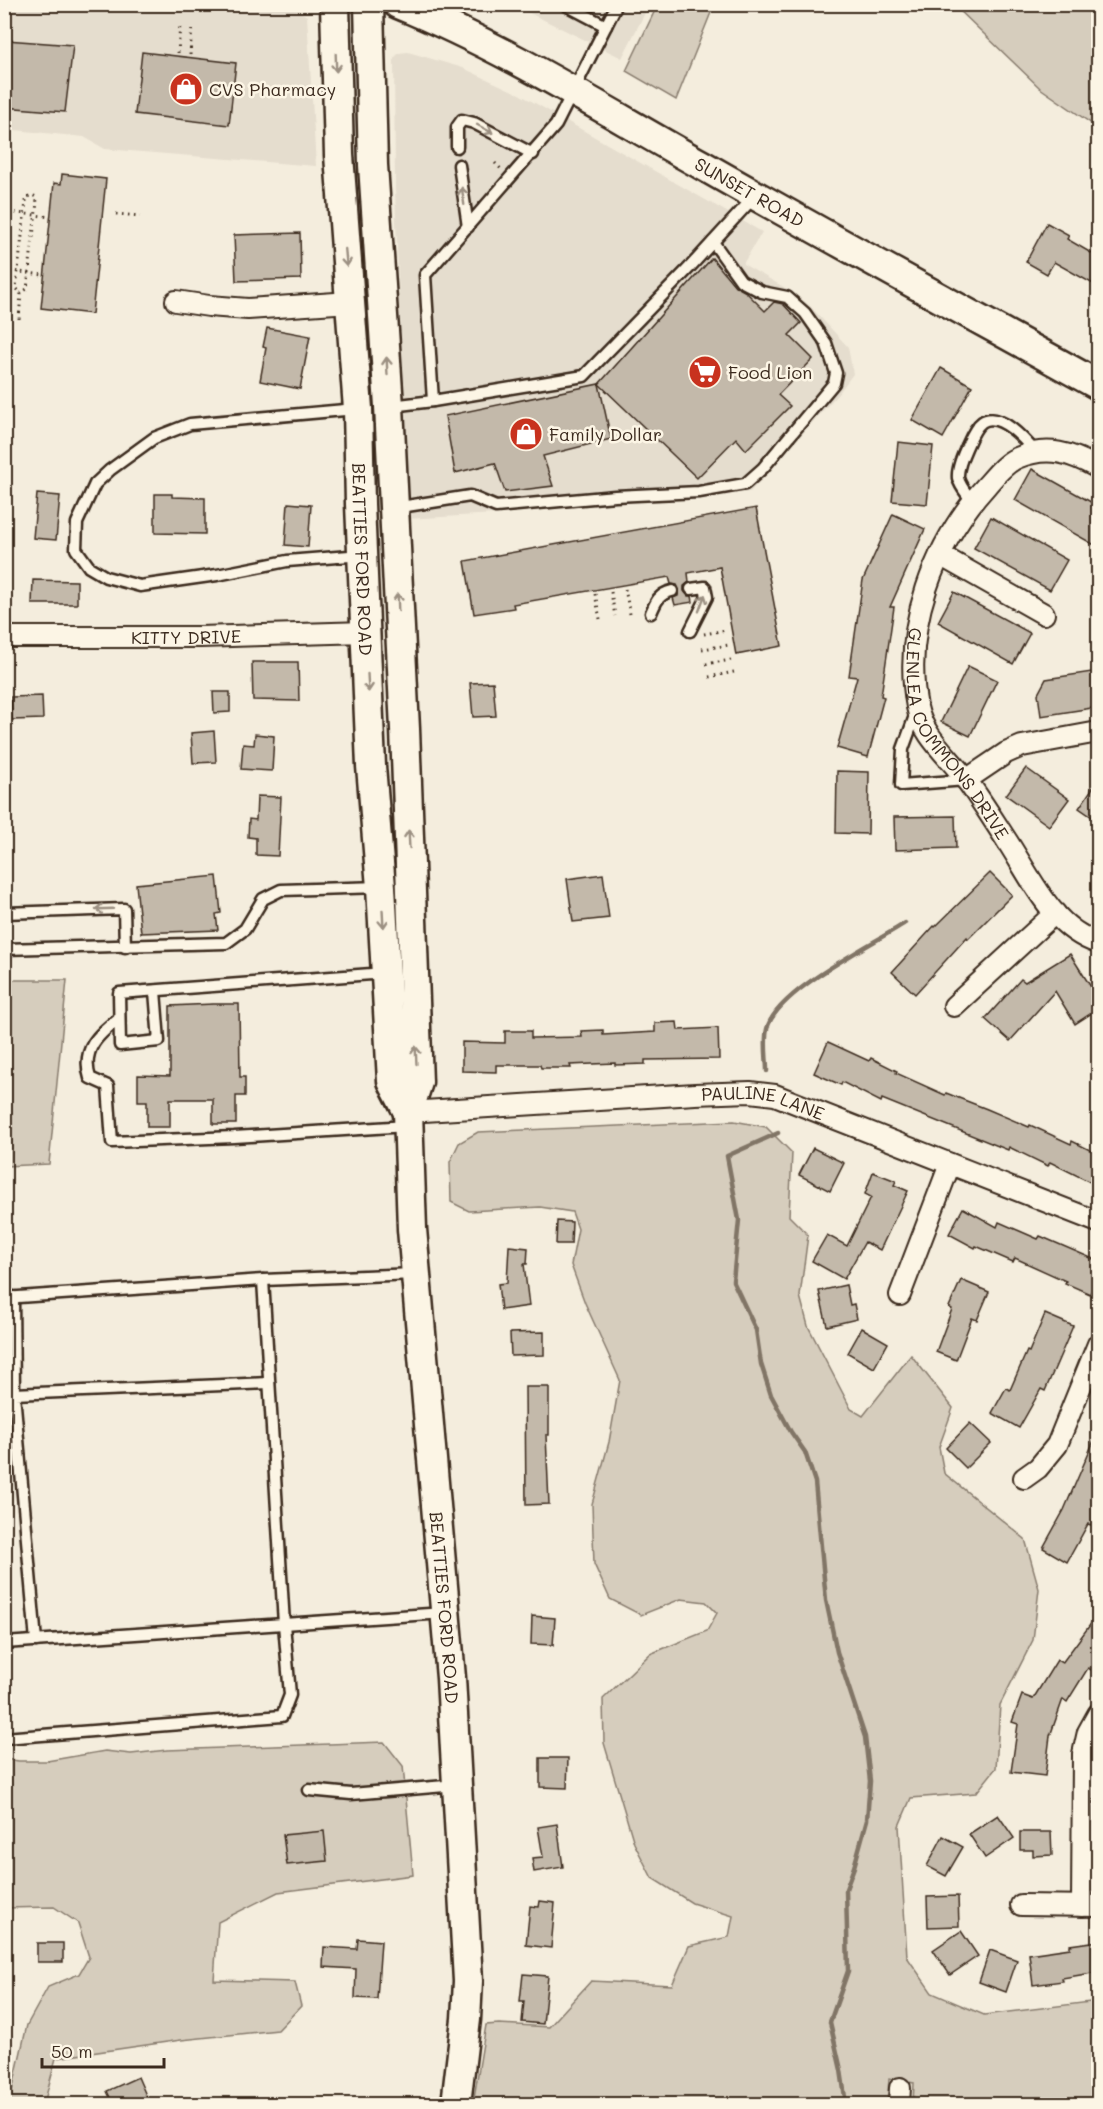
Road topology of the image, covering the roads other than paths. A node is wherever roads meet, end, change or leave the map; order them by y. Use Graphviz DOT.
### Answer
graph roads {
  1 [pos="335,4"];
  2 [pos="369,4"];
  3 [pos="398,4"];
  4 [pos="564,4"];
  5 [pos="617,4"];
  6 [pos="606,26"];
  7 [pos="574,93"];
  8 [pos="457,147"];
  9 [pos="533,154"];
  10 [pos="459,165"];
  11 [pos="755,195"];
  12 [pos="468,227"];
  13 [pos="713,242"];
  14 [pos="176,301"];
  15 [pos="350,302"];
  16 [pos="1098,385"];
  17 [pos="434,401"];
  18 [pos="389,406"];
  19 [pos="358,409"];
  20 [pos="1035,453"];
  21 [pos="1098,468"];
  22 [pos="973,502"];
  23 [pos="394,508"];
  24 [pos="362,555"];
  25 [pos="940,555"];
  26 [pos="690,588"];
  27 [pos="672,591"];
  28 [pos="651,613"];
  29 [pos="1044,614"];
  30 [pos="366,632"];
  31 [pos="692,633"];
  32 [pos="4,637"];
  33 [pos="917,710"];
  34 [pos="1098,732"];
  35 [pos="966,780"];
  36 [pos="381,887"];
  37 [pos="4,913"];
  38 [pos="1054,913"];
  39 [pos="1098,943"];
  40 [pos="125,947"];
  41 [pos="4,950"];
  42 [pos="385,973"];
  43 [pos="155,991"];
  44 [pos="954,1006"];
  45 [pos="119,1018"];
  46 [pos="408,1119"];
  47 [pos="950,1164"];
  48 [pos="1098,1222"];
  49 [pos="415,1274"];
  50 [pos="263,1280"];
  51 [pos="900,1295"];
  52 [pos="9,1297"];
  53 [pos="1098,1344"];
  54 [pos="269,1383"];
  55 [pos="14,1394"];
  56 [pos="1024,1478"];
  57 [pos="445,1612"];
  58 [pos="284,1624"];
  59 [pos="36,1641"];
  60 [pos="4,1643"];
  61 [pos="1098,1714"];
  62 [pos="4,1738"];
  63 [pos="458,1785"];
  64 [pos="309,1790"];
  65 [pos="1021,1905"];
  66 [pos="1090,1906"];
  67 [pos="456,2104"];
  1 -- 15 [label="main road, BEATTIES FORD ROAD, one-way"];
  18 -- 2 [label="main road, BEATTIES FORD ROAD, one-way"];
  3 -- 7 [label="main road, SUNSET ROAD"];
  4 -- 6 [label="lane"];
  5 -- 6 [label="lane"];
  6 -- 7 [label="lane"];
  7 -- 9 [label="lane"];
  7 -- 11 [label="main road, SUNSET ROAD"];
  8 -- 9 [label="lane, one-way"];
  9 -- 12 [label="lane"];
  12 -- 10 [label="lane, one-way"];
  11 -- 13 [label="lane"];
  11 -- 16 [label="main road, SUNSET ROAD"];
  12 -- 17 [label="lane"];
  13 -- 17 [label="lane"];
  13 -- 23 [label="lane"];
  14 -- 15 [label="street"];
  15 -- 19 [label="main road, BEATTIES FORD ROAD"];
  17 -- 18 [label="lane"];
  18 -- 23 [label="main road, BEATTIES FORD ROAD"];
  19 -- 24 [label="main road, BEATTIES FORD ROAD"];
  19 -- 24 [label="lane"];
  20 -- 21 [label="street, GLENLEA COMMONS DRIVE"];
  20 -- 22 [label="street, GLENLEA COMMONS DRIVE"];
  20 -- 22 [label="lane"];
  22 -- 25 [label="street, GLENLEA COMMONS DRIVE"];
  46 -- 23 [label="main road, BEATTIES FORD ROAD, one-way"];
  24 -- 30 [label="main road, BEATTIES FORD ROAD"];
  25 -- 29 [label="street"];
  25 -- 33 [label="street, GLENLEA COMMONS DRIVE"];
  31 -- 26 [label="lane, one-way"];
  27 -- 28 [label="lane"];
  30 -- 32 [label="street, KITTY DRIVE"];
  30 -- 36 [label="main road, BEATTIES FORD ROAD, one-way"];
  33 -- 35 [label="street, GLENLEA COMMONS DRIVE"];
  33 -- 35 [label="lane"];
  34 -- 35 [label="street"];
  35 -- 38 [label="street, GLENLEA COMMONS DRIVE"];
  36 -- 40 [label="lane"];
  36 -- 42 [label="main road, BEATTIES FORD ROAD, one-way"];
  40 -- 37 [label="lane, one-way"];
  38 -- 39 [label="street, GLENLEA COMMONS DRIVE"];
  38 -- 44 [label="street"];
  40 -- 41 [label="lane"];
  42 -- 43 [label="lane"];
  42 -- 46 [label="main road, BEATTIES FORD ROAD"];
  43 -- 45 [label="lane"];
  43 -- 45 [label="lane"];
  45 -- 46 [label="lane"];
  46 -- 47 [label="street, PAULINE LANE"];
  46 -- 49 [label="main road, BEATTIES FORD ROAD"];
  47 -- 48 [label="street, PAULINE LANE"];
  47 -- 51 [label="street"];
  49 -- 50 [label="lane"];
  49 -- 57 [label="main road, BEATTIES FORD ROAD"];
  50 -- 52 [label="lane"];
  50 -- 54 [label="lane"];
  52 -- 55 [label="lane"];
  53 -- 56 [label="street"];
  54 -- 55 [label="lane"];
  54 -- 58 [label="lane"];
  55 -- 59 [label="lane"];
  57 -- 58 [label="lane"];
  57 -- 63 [label="main road, BEATTIES FORD ROAD"];
  58 -- 59 [label="lane"];
  58 -- 62 [label="lane"];
  59 -- 60 [label="lane"];
  61 -- 66 [label="street"];
  63 -- 64 [label="lane"];
  63 -- 67 [label="main road, BEATTIES FORD ROAD"];
  65 -- 66 [label="street"];
}
